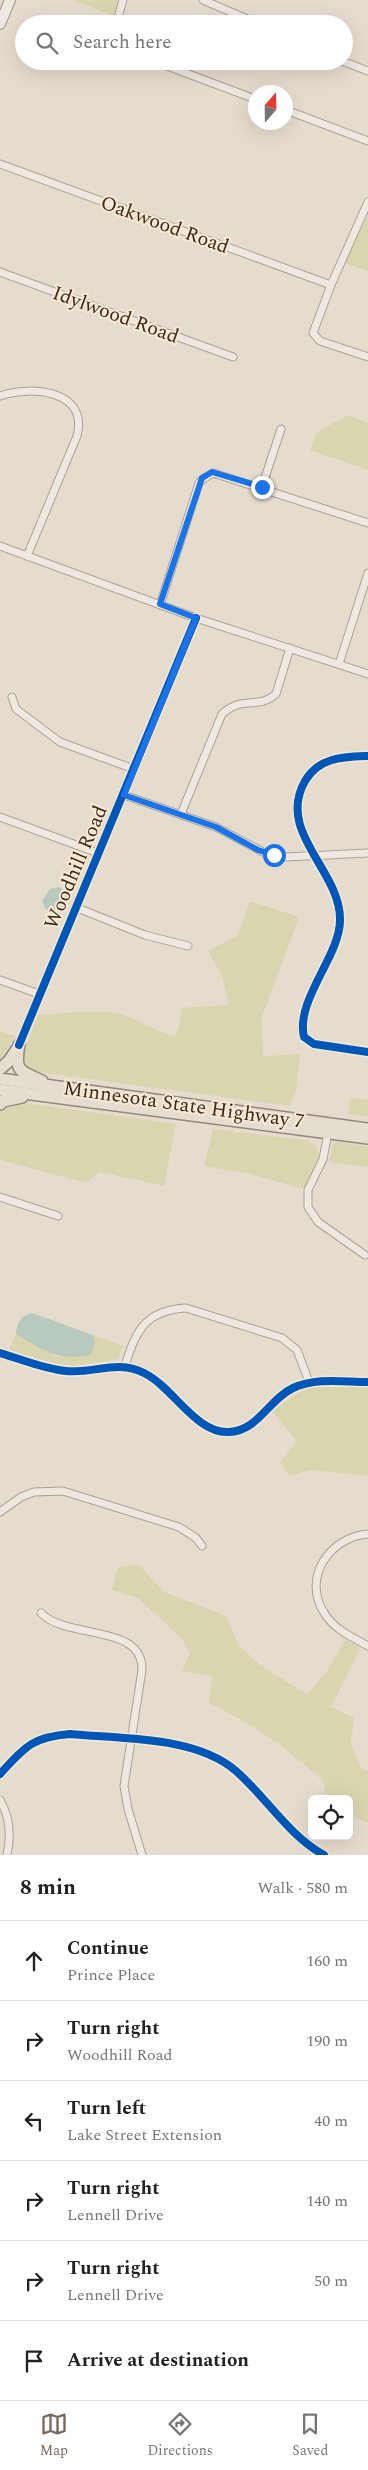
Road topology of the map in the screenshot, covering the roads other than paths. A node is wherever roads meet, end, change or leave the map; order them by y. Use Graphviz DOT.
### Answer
graph roads {
  1 [pos="10,0"];
  2 [pos="123,0"];
  3 [pos="203,0"];
  4 [pos="119,15"];
  5 [pos="238,15"];
  6 [pos="0,24"];
  7 [pos="353,65"];
  8 [pos="178,70"];
  9 [pos="368,71"];
  10 [pos="248,96"];
  11 [pos="293,113"];
  12 [pos="368,141"];
  13 [pos="0,164"];
  14 [pos="368,202"];
  15 [pos="0,272"];
  16 [pos="330,285"];
  17 [pos="233,357"];
  18 [pos="368,357"];
  19 [pos="0,396"];
  20 [pos="281,429"];
  21 [pos="262,487"];
  22 [pos="368,523"];
  23 [pos="0,546"];
  24 [pos="26,556"];
  25 [pos="368,573"];
  26 [pos="160,604"];
  27 [pos="196,618"];
  28 [pos="290,648"];
  29 [pos="339,664"];
  30 [pos="368,674"];
  31 [pos="12,697"];
  32 [pos="368,756"];
  33 [pos="134,769"];
  34 [pos="124,795"];
  35 [pos="181,814"];
  36 [pos="0,817"];
  37 [pos="98,853"];
  38 [pos="314,854"];
  39 [pos="368,854"];
  40 [pos="75,908"];
  41 [pos="188,946"];
  42 [pos="0,980"];
  43 [pos="39,994"];
  44 [pos="19,1045"];
  45 [pos="368,1052"];
  46 [pos="0,1069"];
  47 [pos="0,1079"];
  48 [pos="0,1090"];
  49 [pos="44,1091"];
  50 [pos="0,1104"];
  51 [pos="368,1128"];
  52 [pos="328,1133"];
  53 [pos="368,1138"];
  54 [pos="0,1197"];
  55 [pos="58,1216"];
  56 [pos="365,1255"];
  57 [pos="0,1353"];
  58 [pos="125,1366"];
  59 [pos="309,1382"];
  60 [pos="368,1382"];
  61 [pos="0,1512"];
  62 [pos="368,1534"];
  63 [pos="202,1546"];
  64 [pos="40,1613"];
  65 [pos="368,1646"];
  66 [pos="130,1740"];
  67 [pos="0,1774"];
  68 [pos="0,1800"];
  69 [pos="7,1855"];
  70 [pos="142,1855"];
  71 [pos="324,1855"];
  1 -- 6 [label="main road"];
  2 -- 4 [label="street"];
  3 -- 5 [label="street"];
  7 -- 9 [label="street"];
  8 -- 10 [label="street"];
  11 -- 12 [label="street"];
  13 -- 16 [label="street, Oakwood Road"];
  14 -- 16 [label="street"];
  15 -- 17 [label="street, Idylwood Road"];
  16 -- 18 [label="street"];
  19 -- 24 [label="street"];
  20 -- 21 [label="street"];
  21 -- 22 [label="street"];
  21 -- 26 [label="street"];
  23 -- 24 [label="street"];
  24 -- 26 [label="street"];
  25 -- 29 [label="street"];
  26 -- 27 [label="street"];
  27 -- 28 [label="street"];
  27 -- 33 [label="street, Woodhill Road"];
  28 -- 29 [label="street"];
  28 -- 35 [label="street"];
  29 -- 30 [label="street"];
  31 -- 33 [label="street"];
  32 -- 38 [label="street"];
  33 -- 34 [label="street, Woodhill Road"];
  34 -- 35 [label="street"];
  34 -- 37 [label="street, Woodhill Road"];
  35 -- 38 [label="street"];
  36 -- 37 [label="street"];
  37 -- 40 [label="street, Woodhill Road"];
  38 -- 39 [label="street"];
  38 -- 45 [label="street"];
  40 -- 41 [label="street"];
  40 -- 43 [label="street, Woodhill Road"];
  42 -- 43 [label="street"];
  43 -- 44 [label="street, Woodhill Road"];
  44 -- 46 [label="main road"];
  44 -- 49 [label="main road"];
  47 -- 49 [label="main road, Minnesota State Highway 7"];
  48 -- 49 [label="main road, Minnesota State Highway 7"];
  49 -- 50 [label="main road"];
  49 -- 51 [label="main road, Minnesota State Highway 7"];
  49 -- 52 [label="main road, Minnesota State Highway 7"];
  52 -- 53 [label="main road, Minnesota State Highway 7"];
  52 -- 56 [label="street"];
  54 -- 55 [label="street"];
  57 -- 58 [label="street"];
  58 -- 59 [label="street"];
  58 -- 59 [label="street"];
  59 -- 60 [label="street"];
  61 -- 63 [label="street"];
  62 -- 65 [label="street"];
  64 -- 66 [label="street"];
  66 -- 67 [label="street"];
  66 -- 70 [label="street"];
  66 -- 71 [label="street"];
  68 -- 69 [label="street"];
}
